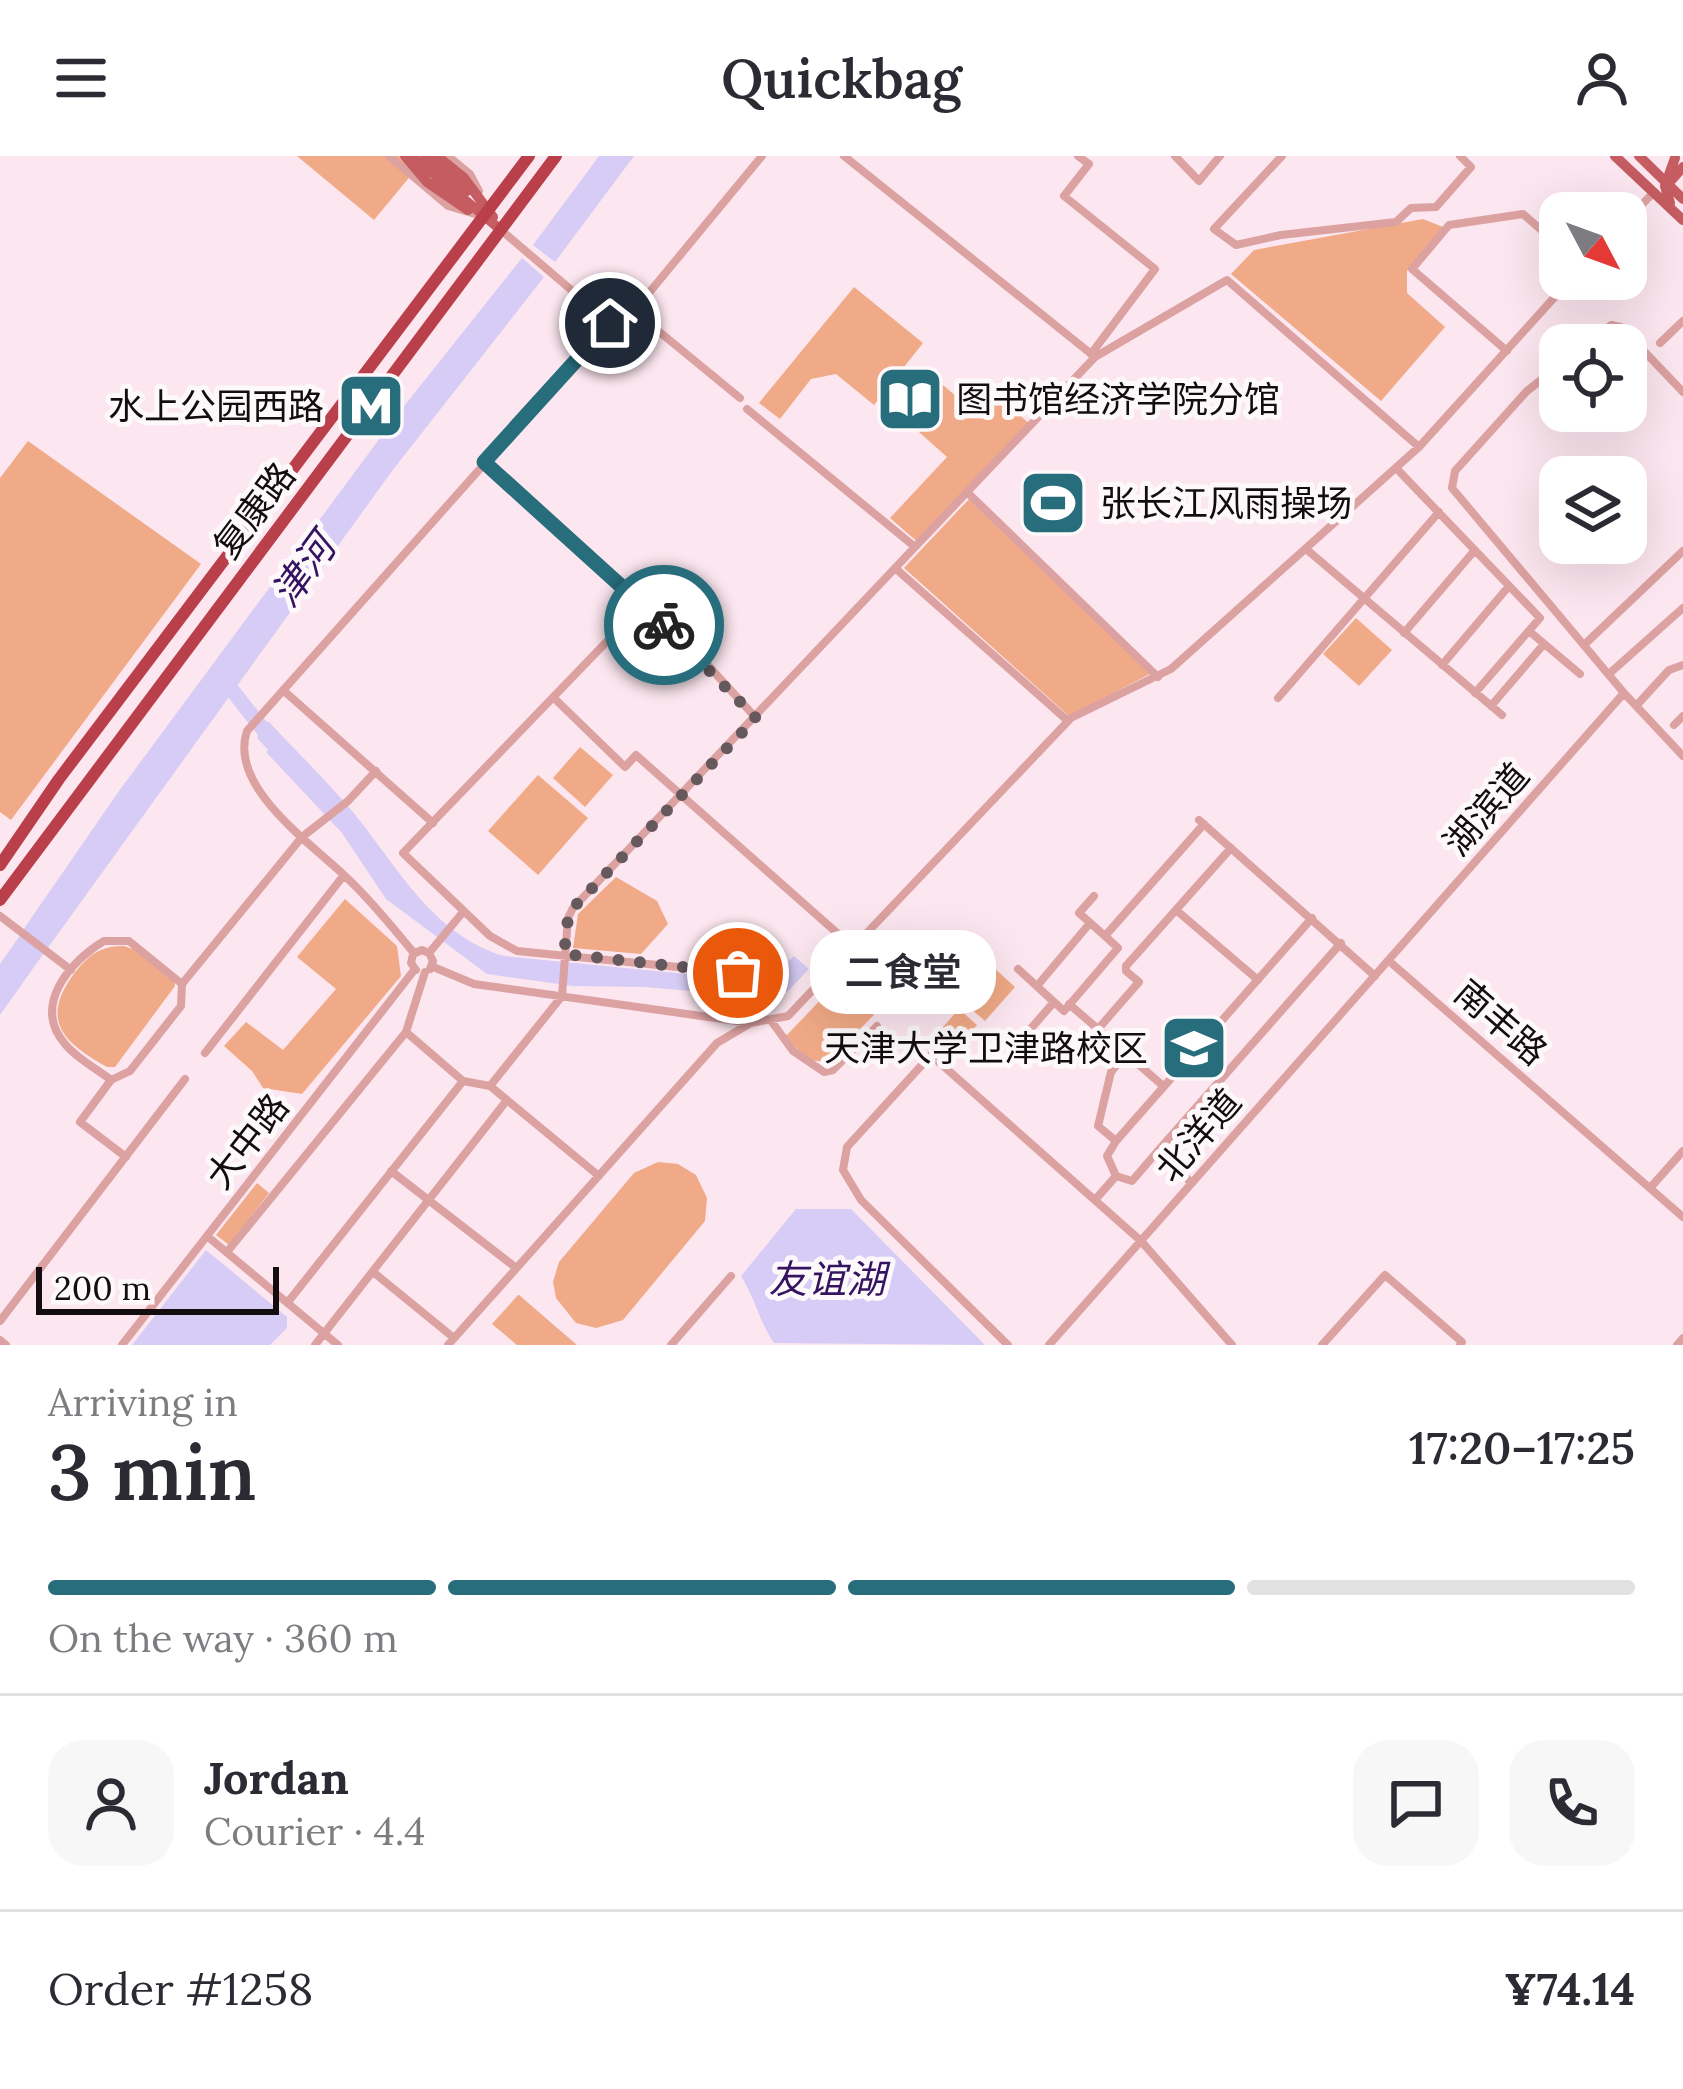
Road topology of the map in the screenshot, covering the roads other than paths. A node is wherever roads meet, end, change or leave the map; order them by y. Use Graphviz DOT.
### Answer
graph roads {
  1 [pos="389,156"];
  2 [pos="408,156"];
  3 [pos="425,156"];
  4 [pos="437,156"];
  5 [pos="448,156"];
  6 [pos="529,156"];
  7 [pos="556,156"];
  8 [pos="762,156"];
  9 [pos="844,156"];
  10 [pos="1078,156"];
  11 [pos="1175,156"];
  12 [pos="1220,156"];
  13 [pos="1282,156"];
  14 [pos="1460,156"];
  15 [pos="1615,156"];
  16 [pos="1639,156"];
  17 [pos="1678,161"];
  18 [pos="1663,184"];
  19 [pos="1683,199"];
  20 [pos="1647,200"];
  21 [pos="484,213"];
  22 [pos="1681,218"];
  23 [pos="1539,228"];
  24 [pos="501,230"];
  25 [pos="1552,300"];
  26 [pos="634,311"];
  27 [pos="1683,321"];
  28 [pos="610,323"];
  29 [pos="1660,343"];
  30 [pos="1507,351"];
  31 [pos="1647,354"];
  32 [pos="1093,356"];
  33 [pos="1539,382"];
  34 [pos="1683,392"];
  35 [pos="740,398"];
  36 [pos="747,409"];
  37 [pos="1419,447"];
  38 [pos="484,462"];
  39 [pos="1396,468"];
  40 [pos="967,492"];
  41 [pos="1439,512"];
  42 [pos="915,547"];
  43 [pos="1306,549"];
  44 [pos="1475,550"];
  45 [pos="1683,551"];
  46 [pos="896,568"];
  47 [pos="1510,586"];
  48 [pos="1365,599"];
  49 [pos="642,605"];
  50 [pos="1683,608"];
  51 [pos="1529,631"];
  52 [pos="1404,633"];
  53 [pos="1544,644"];
  54 [pos="1586,644"];
  55 [pos="1442,665"];
  56 [pos="1683,665"];
  57 [pos="1610,673"];
  58 [pos="1580,674"];
  59 [pos="1157,676"];
  60 [pos="283,689"];
  61 [pos="1475,693"];
  62 [pos="1624,693"];
  63 [pos="1278,698"];
  64 [pos="555,699"];
  65 [pos="1491,706"];
  66 [pos="1636,706"];
  67 [pos="1502,715"];
  68 [pos="1683,716"];
  69 [pos="756,718"];
  70 [pos="1068,721"];
  71 [pos="1674,725"];
  72 [pos="1683,756"];
  73 [pos="376,771"];
  74 [pos="682,796"];
  75 [pos="433,823"];
  76 [pos="302,837"];
  77 [pos="1231,848"];
  78 [pos="0,865"];
  79 [pos="344,875"];
  80 [pos="1094,896"];
  81 [pos="0,900"];
  82 [pos="1176,910"];
  83 [pos="463,912"];
  84 [pos="2,917"];
  85 [pos="1312,918"];
  86 [pos="1090,923"];
  87 [pos="1105,936"];
  88 [pos="1341,943"];
  89 [pos="854,948"];
  90 [pos="1118,948"];
  91 [pos="414,953"];
  92 [pos="429,953"];
  93 [pos="564,954"];
  94 [pos="1132,960"];
  95 [pos="1388,961"];
  96 [pos="424,969"];
  97 [pos="1018,969"];
  98 [pos="70,970"];
  99 [pos="1375,976"];
  100 [pos="1258,980"];
  101 [pos="182,984"];
  102 [pos="1036,986"];
  103 [pos="562,997"];
  104 [pos="1054,1002"];
  105 [pos="1070,1004"];
  106 [pos="736,1020"];
  107 [pos="772,1022"];
  108 [pos="751,1023"];
  109 [pos="878,1026"];
  110 [pos="1098,1029"];
  111 [pos="406,1032"];
  112 [pos="1028,1033"];
  113 [pos="205,1053"];
  114 [pos="1126,1054"];
  115 [pos="185,1078"];
  116 [pos="111,1080"];
  117 [pos="464,1081"];
  118 [pos="1162,1085"];
  119 [pos="490,1086"];
  120 [pos="507,1100"];
  121 [pos="1116,1142"];
  122 [pos="1683,1151"];
  123 [pos="1157,1152"];
  124 [pos="126,1157"];
  125 [pos="392,1171"];
  126 [pos="599,1176"];
  127 [pos="1116,1176"];
  128 [pos="1192,1183"];
  129 [pos="1651,1186"];
  130 [pos="428,1200"];
  131 [pos="1095,1200"];
  132 [pos="1683,1214"];
  133 [pos="207,1236"];
  134 [pos="1141,1241"];
  135 [pos="227,1252"];
  136 [pos="515,1267"];
  137 [pos="373,1272"];
  138 [pos="731,1276"];
  139 [pos="288,1302"];
  140 [pos="0,1321"];
  141 [pos="324,1334"];
  142 [pos="451,1341"];
  143 [pos="122,1345"];
  144 [pos="315,1345"];
  145 [pos="338,1345"];
  146 [pos="671,1345"];
  147 [pos="1008,1345"];
  148 [pos="1049,1345"];
  149 [pos="1232,1345"];
  150 [pos="1322,1345"];
  151 [pos="1460,1345"];
  1 -- 21 [label="street"];
  2 -- 21 [label="main road"];
  3 -- 21 [label="main road"];
  4 -- 21 [label="main road"];
  5 -- 21 [label="street"];
  6 -- 21 [label="highway, 复康路"];
  7 -- 24 [label="highway, 复康路"];
  8 -- 26 [label="street"];
  9 -- 32 [label="street"];
  10 -- 32 [label="street"];
  11 -- 12 [label="street"];
  13 -- 14 [label="street"];
  15 -- 18 [label="main road"];
  16 -- 18 [label="main road"];
  17 -- 18 [label="main road"];
  18 -- 19 [label="main road"];
  18 -- 20 [label="street"];
  18 -- 22 [label="main road"];
  21 -- 24 [label="main road"];
  21 -- 78 [label="highway, 复康路"];
  23 -- 30 [label="street"];
  24 -- 28 [label="street"];
  24 -- 81 [label="highway, 复康路"];
  25 -- 30 [label="street"];
  26 -- 28 [label="street"];
  26 -- 35 [label="street"];
  27 -- 29 [label="street"];
  28 -- 38 [label="street"];
  30 -- 37 [label="street"];
  31 -- 34 [label="street"];
  32 -- 37 [label="street"];
  32 -- 40 [label="street"];
  33 -- 54 [label="street"];
  36 -- 42 [label="street"];
  37 -- 39 [label="street"];
  38 -- 49 [label="street"];
  38 -- 60 [label="street"];
  39 -- 41 [label="street"];
  39 -- 43 [label="street"];
  40 -- 42 [label="street"];
  40 -- 59 [label="street"];
  41 -- 44 [label="street"];
  41 -- 48 [label="street"];
  42 -- 46 [label="street"];
  43 -- 48 [label="street"];
  43 -- 59 [label="street"];
  44 -- 47 [label="street"];
  44 -- 52 [label="street"];
  45 -- 54 [label="street"];
  46 -- 69 [label="street"];
  46 -- 70 [label="street"];
  47 -- 51 [label="street"];
  47 -- 55 [label="street"];
  48 -- 52 [label="street"];
  48 -- 63 [label="street"];
  49 -- 64 [label="street"];
  49 -- 69 [label="street"];
  50 -- 57 [label="street"];
  51 -- 53 [label="street"];
  51 -- 61 [label="street"];
  52 -- 55 [label="street"];
  53 -- 58 [label="street"];
  53 -- 65 [label="street"];
  54 -- 57 [label="street"];
  55 -- 61 [label="street"];
  56 -- 66 [label="street"];
  57 -- 62 [label="street"];
  59 -- 70 [label="street"];
  60 -- 73 [label="street"];
  60 -- 76 [label="street"];
  61 -- 65 [label="street"];
  62 -- 66 [label="street"];
  62 -- 95 [label="street, 湖滨道"];
  64 -- 74 [label="street"];
  64 -- 75 [label="street"];
  65 -- 67 [label="street"];
  66 -- 72 [label="street"];
  68 -- 71 [label="street"];
  69 -- 74 [label="street"];
  70 -- 89 [label="street"];
  73 -- 75 [label="street"];
  73 -- 76 [label="street"];
  74 -- 89 [label="street"];
  74 -- 93 [label="street"];
  75 -- 83 [label="street"];
  76 -- 79 [label="street"];
  76 -- 101 [label="street"];
  77 -- 82 [label="street"];
  77 -- 85 [label="street"];
  77 -- 87 [label="street"];
  79 -- 91 [label="street"];
  79 -- 113 [label="street"];
  80 -- 86 [label="street"];
  82 -- 94 [label="street"];
  82 -- 100 [label="street"];
  83 -- 92 [label="street"];
  83 -- 93 [label="street"];
  84 -- 98 [label="street"];
  85 -- 88 [label="street"];
  85 -- 100 [label="street"];
  86 -- 87 [label="street"];
  86 -- 102 [label="street"];
  87 -- 90 [label="street"];
  88 -- 99 [label="street"];
  88 -- 123 [label="street"];
  89 -- 107 [label="street"];
  90 -- 94 [label="street"];
  90 -- 105 [label="street"];
  91 -- 92 [label="street"];
  91 -- 96 [label="street"];
  92 -- 96 [label="street"];
  93 -- 103 [label="street"];
  93 -- 106 [label="street"];
  94 -- 110 [label="street"];
  95 -- 99 [label="street, 北洋道"];
  95 -- 129 [label="street, 南丰路"];
  96 -- 103 [label="street"];
  96 -- 111 [label="street"];
  96 -- 133 [label="street, 大中路"];
  97 -- 102 [label="street"];
  98 -- 101 [label="street"];
  98 -- 116 [label="street"];
  99 -- 128 [label="street, 北洋道"];
  100 -- 121 [label="street"];
  101 -- 116 [label="street"];
  102 -- 104 [label="street"];
  103 -- 106 [label="street"];
  103 -- 119 [label="street"];
  104 -- 105 [label="street"];
  104 -- 112 [label="street"];
  105 -- 110 [label="street"];
  106 -- 108 [label="street"];
  107 -- 108 [label="street"];
  107 -- 109 [label="street"];
  108 -- 126 [label="street"];
  110 -- 114 [label="street"];
  111 -- 117 [label="street"];
  111 -- 135 [label="street"];
  114 -- 118 [label="street"];
  114 -- 121 [label="street"];
  115 -- 124 [label="street"];
  116 -- 124 [label="street"];
  117 -- 119 [label="street"];
  117 -- 125 [label="street"];
  119 -- 120 [label="street"];
  120 -- 126 [label="street"];
  120 -- 130 [label="street"];
  121 -- 127 [label="street"];
  122 -- 129 [label="street"];
  123 -- 127 [label="street"];
  123 -- 128 [label="street"];
  124 -- 140 [label="street"];
  125 -- 130 [label="street"];
  125 -- 139 [label="street"];
  126 -- 136 [label="street"];
  127 -- 131 [label="street"];
  128 -- 134 [label="street, 北洋道"];
  129 -- 132 [label="street, 南丰路"];
  130 -- 136 [label="street"];
  130 -- 137 [label="street"];
  131 -- 134 [label="street"];
  131 -- 147 [label="street"];
  133 -- 135 [label="street"];
  133 -- 143 [label="street, 大中路"];
  134 -- 148 [label="street, 北洋道"];
  134 -- 149 [label="street"];
  135 -- 139 [label="street"];
  136 -- 142 [label="street"];
  137 -- 141 [label="street"];
  137 -- 142 [label="street"];
  138 -- 146 [label="street"];
  139 -- 141 [label="street"];
  141 -- 144 [label="street"];
  141 -- 145 [label="street"];
  150 -- 151 [label="street"];
}
